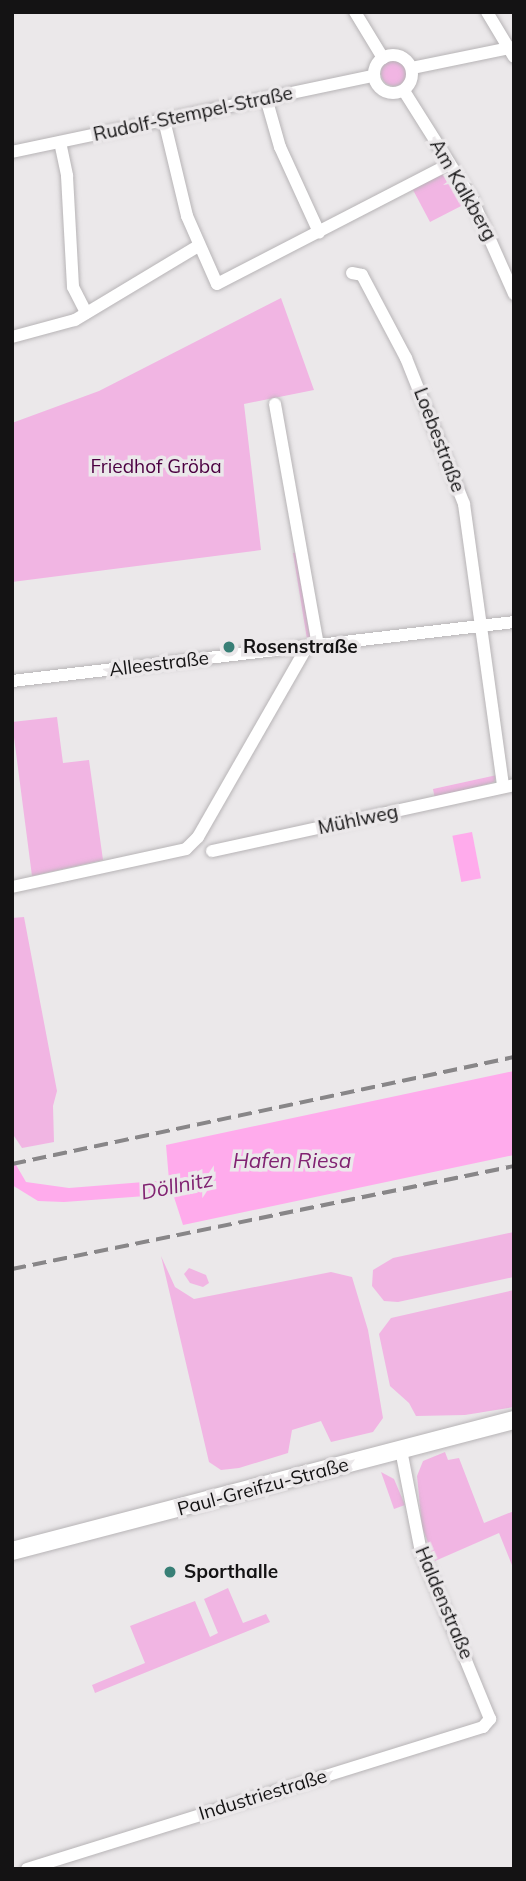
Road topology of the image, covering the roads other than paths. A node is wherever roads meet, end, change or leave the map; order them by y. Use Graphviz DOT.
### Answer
graph roads {
  1 [pos="355,12"];
  2 [pos="487,12"];
  3 [pos="512,51"];
  4 [pos="383,58"];
  5 [pos="412,68"];
  6 [pos="374,76"];
  7 [pos="404,91"];
  8 [pos="266,98"];
  9 [pos="164,121"];
  10 [pos="60,142"];
  11 [pos="12,152"];
  12 [pos="449,163"];
  13 [pos="318,232"];
  14 [pos="198,246"];
  15 [pos="352,273"];
  16 [pos="514,294"];
  17 [pos="86,313"];
  18 [pos="12,337"];
  19 [pos="275,404"];
  20 [pos="514,622"];
  21 [pos="483,626"];
  22 [pos="313,646"];
  23 [pos="12,681"];
  24 [pos="508,786"];
  25 [pos="212,851"];
  26 [pos="12,887"];
  27 [pos="514,1420"];
  28 [pos="401,1451"];
  29 [pos="12,1551"];
  30 [pos="489,1712"];
  31 [pos="27,1869"];
  1 -- 4 [label="street"];
  2 -- 3 [label="street"];
  3 -- 5 [label="street"];
  4 -- 5 [label="street"];
  4 -- 6 [label="street"];
  5 -- 7 [label="street"];
  6 -- 7 [label="street"];
  6 -- 8 [label="street, Rudolf-Stempel-Straße"];
  7 -- 12 [label="street, Am Kalkberg"];
  8 -- 9 [label="street, Rudolf-Stempel-Straße"];
  8 -- 13 [label="street"];
  9 -- 10 [label="street, Rudolf-Stempel-Straße"];
  9 -- 14 [label="street"];
  10 -- 11 [label="street, Rudolf-Stempel-Straße"];
  10 -- 17 [label="street"];
  12 -- 13 [label="street"];
  12 -- 16 [label="street, Am Kalkberg"];
  13 -- 14 [label="street"];
  14 -- 17 [label="street"];
  15 -- 21 [label="street, Loebestraße"];
  17 -- 18 [label="street"];
  19 -- 22 [label="street"];
  20 -- 21 [label="street, Alleestraße"];
  21 -- 22 [label="street, Alleestraße"];
  21 -- 24 [label="street, Mühlweg"];
  22 -- 23 [label="street, Alleestraße"];
  22 -- 26 [label="street"];
  24 -- 25 [label="street, Mühlweg"];
  27 -- 28 [label="main road, Paul-Greifzu-Straße"];
  28 -- 29 [label="main road, Paul-Greifzu-Straße"];
  28 -- 30 [label="street, Haldenstraße"];
  30 -- 31 [label="street, Industriestraße"];
}
